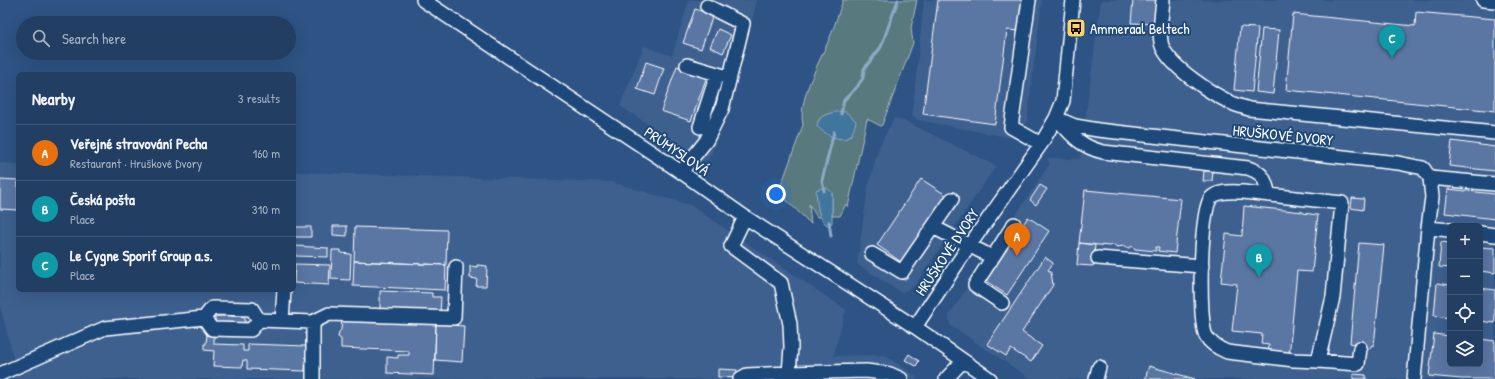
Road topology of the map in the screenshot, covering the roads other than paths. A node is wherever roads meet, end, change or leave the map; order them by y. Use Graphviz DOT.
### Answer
graph roads {
  1 [pos="423,0"];
  2 [pos="1028,0"];
  3 [pos="1073,0"];
  4 [pos="1163,0"];
  5 [pos="1483,0"];
  6 [pos="1495,1"];
  7 [pos="707,6"];
  8 [pos="687,65"];
  9 [pos="717,74"];
  10 [pos="730,78"];
  11 [pos="1056,118"];
  12 [pos="700,127"];
  13 [pos="1495,133"];
  14 [pos="1041,144"];
  15 [pos="681,172"];
  16 [pos="1430,178"];
  17 [pos="1495,184"];
  18 [pos="1269,195"];
  19 [pos="952,199"];
  20 [pos="745,217"];
  21 [pos="1014,224"];
  22 [pos="933,227"];
  23 [pos="1428,228"];
  24 [pos="1447,230"];
  25 [pos="1483,233"];
  26 [pos="1495,235"];
  27 [pos="969,246"];
  28 [pos="872,254"];
  29 [pos="992,257"];
  30 [pos="1098,258"];
  31 [pos="1202,266"];
  32 [pos="456,267"];
  33 [pos="284,292"];
  34 [pos="1002,303"];
  35 [pos="204,318"];
  36 [pos="259,320"];
  37 [pos="282,321"];
  38 [pos="313,322"];
  39 [pos="915,327"];
  40 [pos="1360,348"];
  41 [pos="963,360"];
  42 [pos="1318,361"];
  43 [pos="4,373"];
  44 [pos="789,373"];
  45 [pos="313,379"];
  46 [pos="740,379"];
  47 [pos="901,379"];
  48 [pos="946,379"];
  49 [pos="990,379"];
  50 [pos="1414,379"];
  1 -- 15 [label="street, PRŮMYSLOVÁ"];
  2 -- 14 [label="street"];
  3 -- 11 [label="street, HRUŠKOVÉ DVORY"];
  4 -- 13 [label="street"];
  5 -- 6 [label="street"];
  7 -- 10 [label="street"];
  8 -- 9 [label="street"];
  9 -- 10 [label="street"];
  9 -- 12 [label="street"];
  10 -- 15 [label="street"];
  11 -- 14 [label="street, HRUŠKOVÉ DVORY"];
  11 -- 16 [label="street, HRUŠKOVÉ DVORY"];
  11 -- 18 [label="street"];
  14 -- 27 [label="street, HRUŠKOVÉ DVORY"];
  15 -- 20 [label="street, PRŮMYSLOVÁ"];
  16 -- 17 [label="street"];
  16 -- 23 [label="street"];
  18 -- 31 [label="street"];
  18 -- 42 [label="street"];
  19 -- 22 [label="street"];
  20 -- 39 [label="street, PRŮMYSLOVÁ"];
  20 -- 44 [label="street"];
  21 -- 29 [label="street"];
  22 -- 27 [label="street"];
  22 -- 28 [label="street"];
  23 -- 24 [label="street"];
  23 -- 50 [label="street"];
  25 -- 26 [label="street"];
  27 -- 29 [label="street"];
  27 -- 39 [label="street, HRUŠKOVÉ DVORY"];
  29 -- 34 [label="street"];
  30 -- 31 [label="street"];
  31 -- 42 [label="street"];
  32 -- 38 [label="street"];
  33 -- 37 [label="street"];
  35 -- 36 [label="street"];
  35 -- 36 [label="street"];
  35 -- 43 [label="street"];
  36 -- 37 [label="street"];
  37 -- 38 [label="street"];
  38 -- 45 [label="street"];
  39 -- 41 [label="street"];
  40 -- 42 [label="street"];
  41 -- 48 [label="street"];
  41 -- 49 [label="street"];
  44 -- 46 [label="street"];
  44 -- 47 [label="street"];
}
